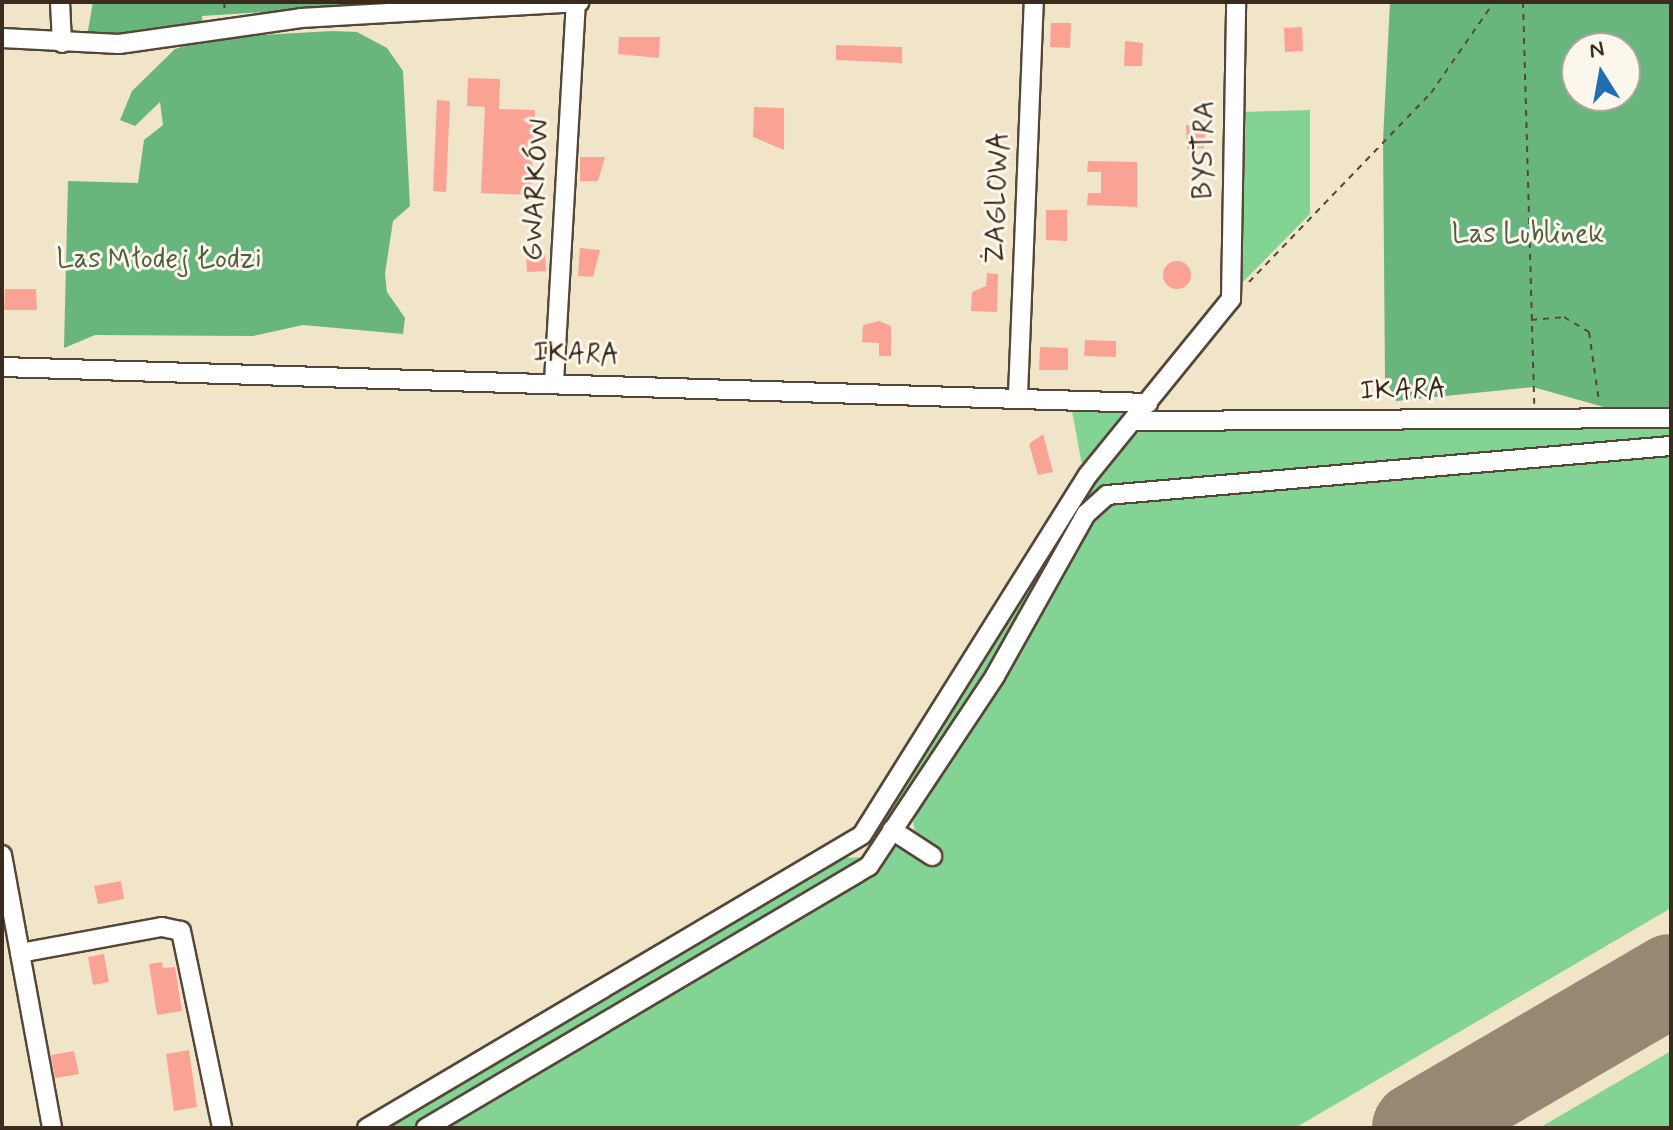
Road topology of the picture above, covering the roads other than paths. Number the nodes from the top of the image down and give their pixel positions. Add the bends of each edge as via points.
1 (60, 2) edge
2 (574, 2) edge
3 (1034, 2) edge
4 (1236, 2) edge
5 (2, 38) edge
6 (62, 43) junction
7 (2, 367) edge
8 (554, 382) junction
9 (1018, 395) junction
10 (1148, 403) junction
11 (1671, 418) edge
12 (1135, 421) junction
13 (1671, 446) edge
14 (862, 835) junction
15 (888, 838) junction
16 (2, 855) edge
17 (932, 856) dead end
18 (20, 953) junction
19 (52, 1128) edge
20 (222, 1128) edge
21 (367, 1128) edge
22 (426, 1128) edge

1 - 6 street
2 - 6 street via 301,18 119,44
2 - 8 street, GWARKÓW
3 - 9 street, ŻAGLOWA
4 - 10 street, BYSTRA via 1231,299
5 - 6 street
7 - 8 street, IKARA
8 - 9 street, IKARA
9 - 10 street, IKARA
10 - 12 street
11 - 12 street, IKARA
12 - 14 street via 1088,475 996,612
13 - 15 street via 1107,495 1079,525 995,676
14 - 15 street
14 - 21 street
15 - 17 street
15 - 22 street via 861,872
16 - 18 street
18 - 19 street
18 - 20 street via 162,927 181,931

